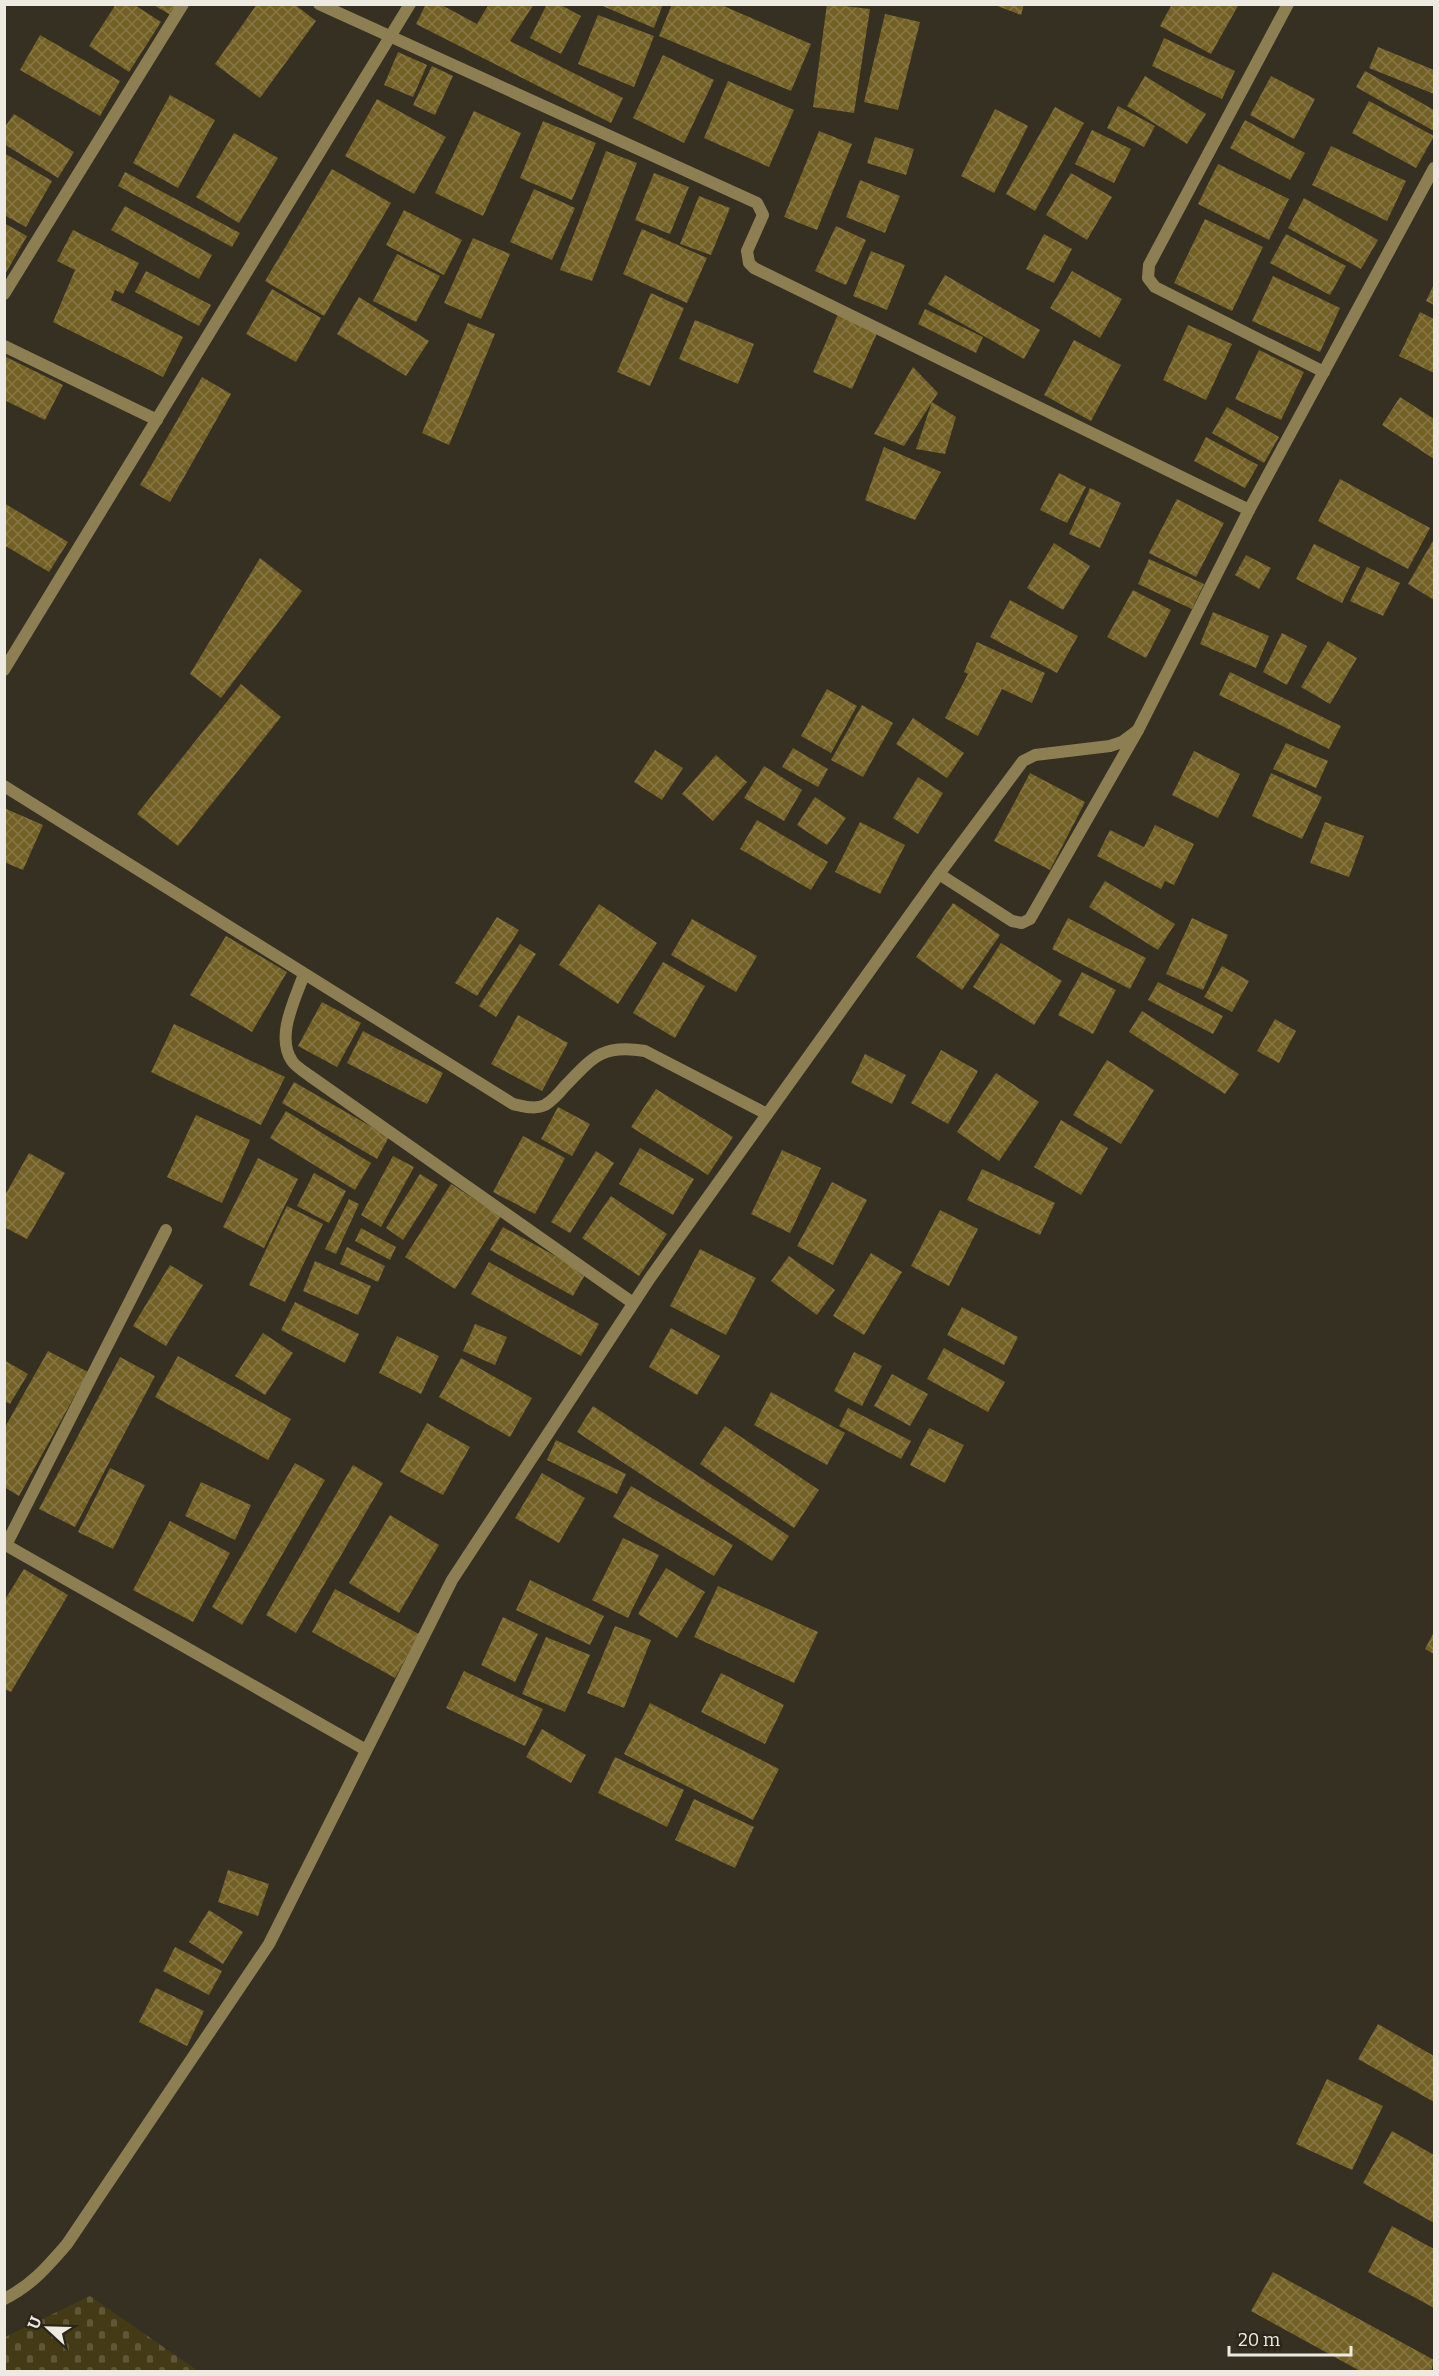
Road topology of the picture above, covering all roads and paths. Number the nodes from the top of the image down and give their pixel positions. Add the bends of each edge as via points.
1 (183, 4) edge
2 (319, 4) edge
3 (410, 4) edge
4 (1288, 4) edge
5 (391, 37) junction
6 (1434, 168) edge
7 (4, 294) edge
8 (4, 346) edge
9 (1324, 372) junction
10 (157, 420) junction
11 (1249, 510) junction
12 (4, 670) edge
13 (1137, 730) junction
14 (4, 786) edge
15 (939, 874) junction
16 (304, 974) junction
17 (767, 1114) junction
18 (166, 1230) dead end
19 (633, 1303) junction
20 (5, 1545) edge
21 (366, 1750) junction
22 (4, 2299) edge

1 - 7 street
2 - 5 street
3 - 5 street
4 - 9 street via 1149,265 1148,278 1155,287
5 - 10 street
5 - 11 street via 757,203 763,215 747,251 754,267
6 - 9 street
8 - 10 street
9 - 11 street
10 - 12 street
11 - 13 street
13 - 15 street via 1110,746 1035,754 1023,761
13 - 15 street via 1030,919 1022,923 1011,921
14 - 16 street
15 - 17 street
16 - 17 street via 513,1104 545,1106 588,1062 607,1050 627,1048 645,1051
16 - 19 street via 288,1023 286,1043 292,1061
17 - 19 street
18 - 20 street
19 - 21 street via 452,1580
20 - 21 street
21 - 22 street via 269,1944 67,2244 22,2290

